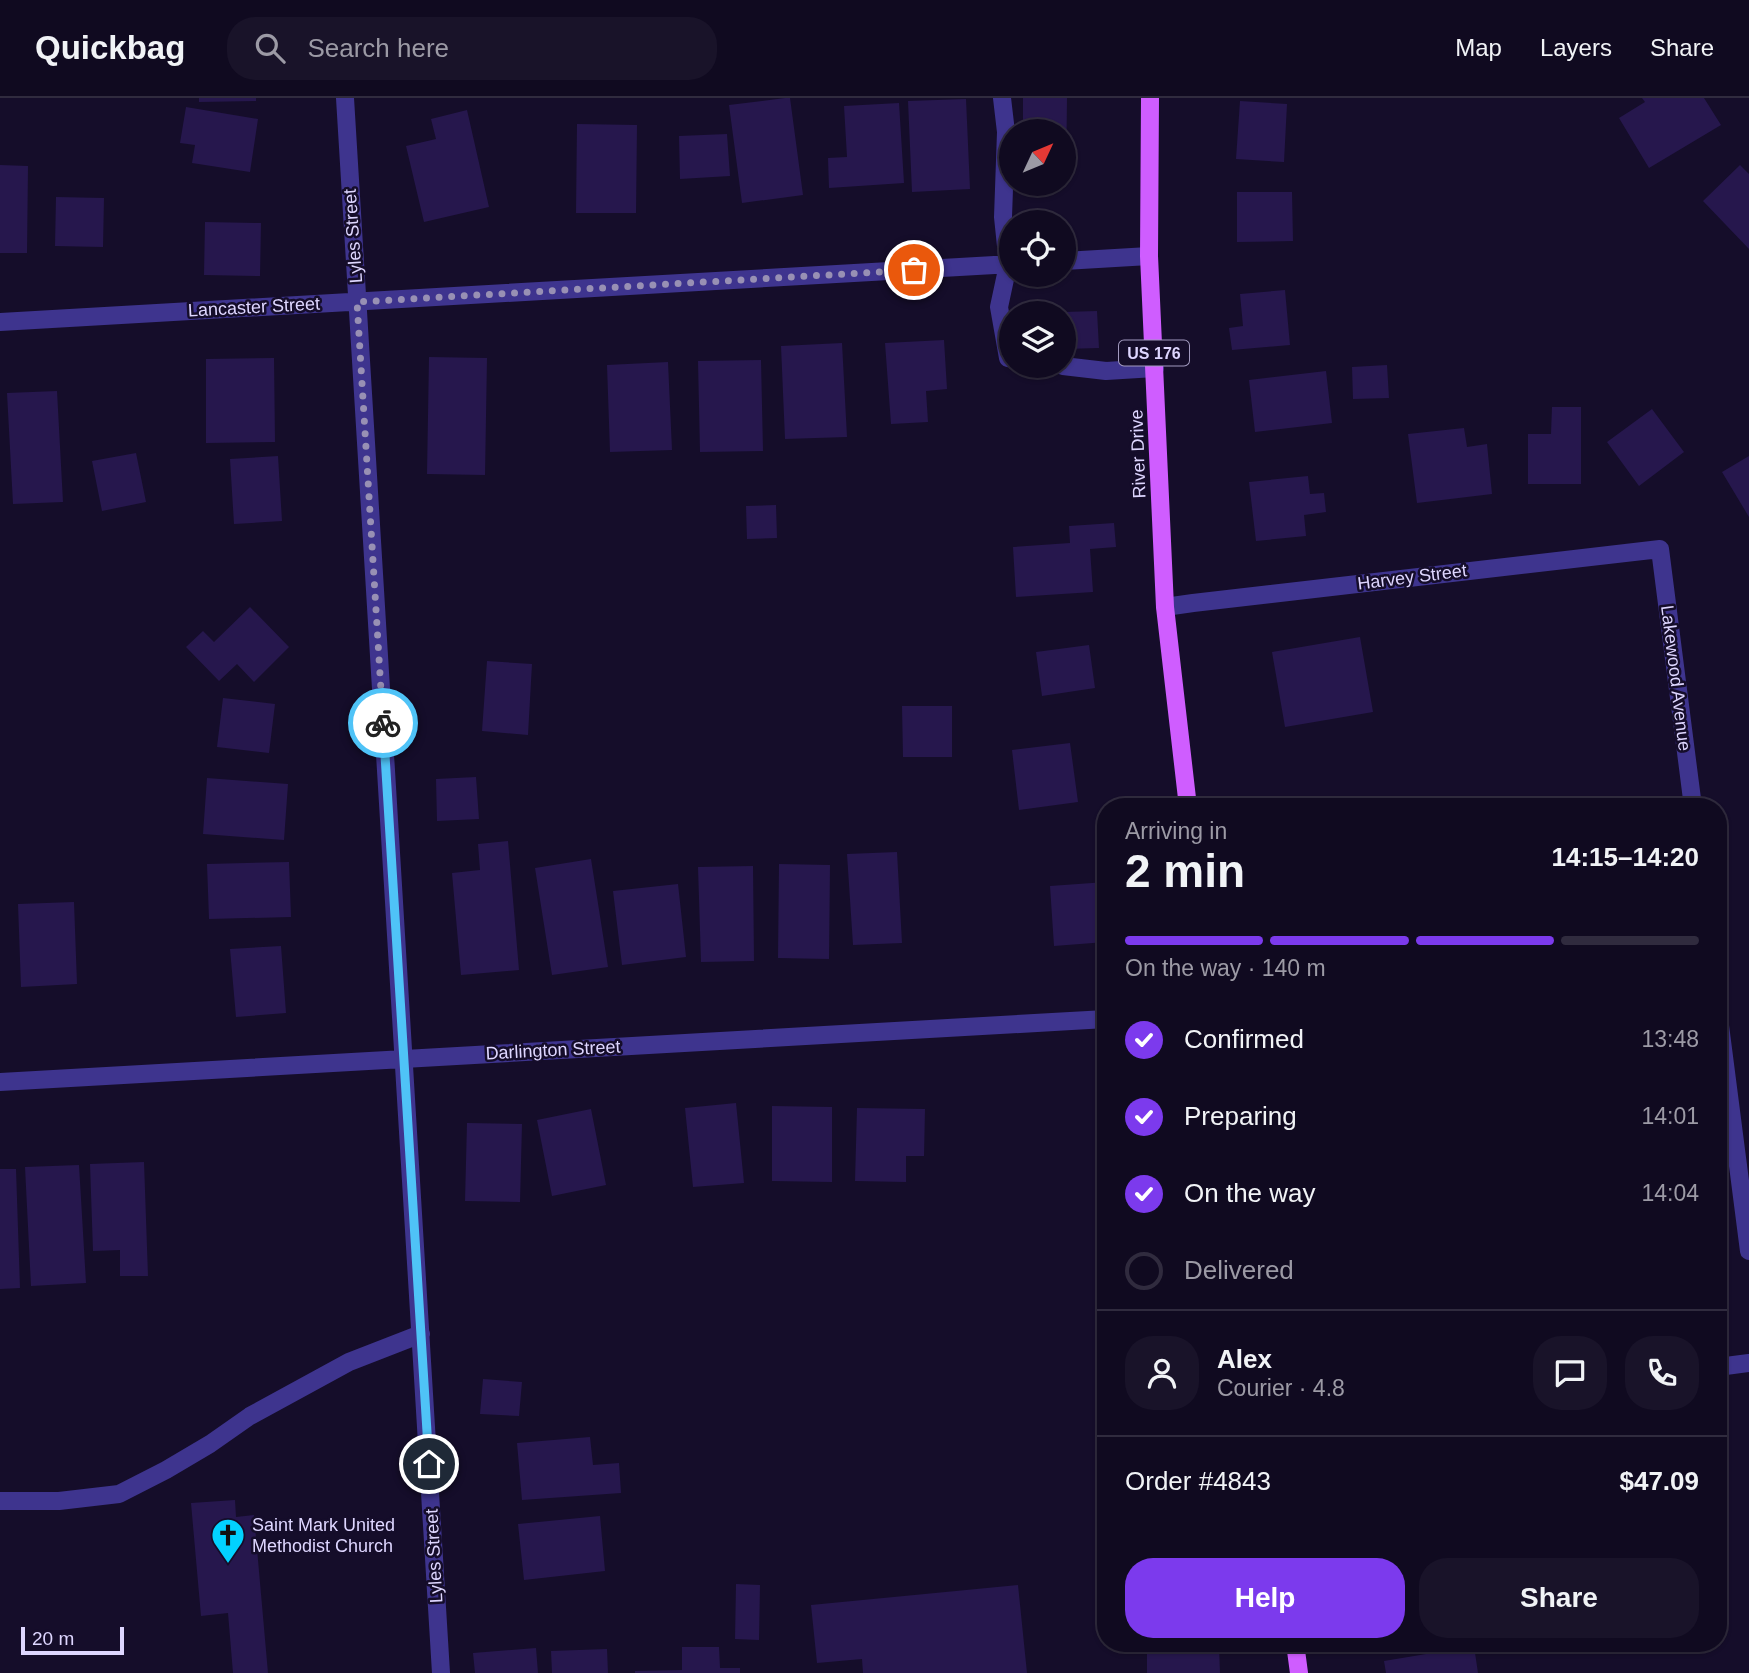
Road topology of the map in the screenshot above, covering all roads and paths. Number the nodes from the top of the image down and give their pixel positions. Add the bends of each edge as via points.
1 (345, 98) edge
2 (1002, 98) edge
3 (1150, 98) edge
4 (1003, 210) edge
5 (1149, 256) junction
6 (1076, 260) edge
7 (999, 265) edge
8 (357, 302) junction
9 (0, 321) edge
10 (1076, 368) edge
11 (1155, 368) junction
12 (1660, 549) joint
13 (1165, 607) junction
14 (1187, 798) edge
15 (1692, 798) edge
16 (1097, 1020) edge
17 (404, 1059) junction
18 (1727, 1080) edge
19 (0, 1082) edge
20 (1749, 1251) edge
21 (421, 1334) junction
22 (1749, 1363) edge
23 (1727, 1366) edge
24 (0, 1501) edge
25 (1296, 1652) edge
26 (441, 1673) edge
27 (1299, 1673) edge

1 - 8 street, Lyles Street
2 - 4 street via 1006,132
3 - 5 main road, River Drive / US 176
5 - 6 street
5 - 11 main road, River Drive / US 176
7 - 8 street, Lancaster Street
8 - 9 street, Lancaster Street
8 - 17 street, Lyles Street
10 - 11 street via 1106,372
11 - 13 main road, River Drive / US 176
12 - 13 street, Harvey Street
12 - 15 street, Lakewood Avenue
13 - 14 main road, River Drive / US 176
16 - 17 street, Darlington Street
17 - 19 street, Darlington Street
17 - 21 street, Lyles Street
18 - 20 street
21 - 24 street via 349,1362 120,1494 59,1502
21 - 26 street, Lyles Street
22 - 23 street
25 - 27 main road

